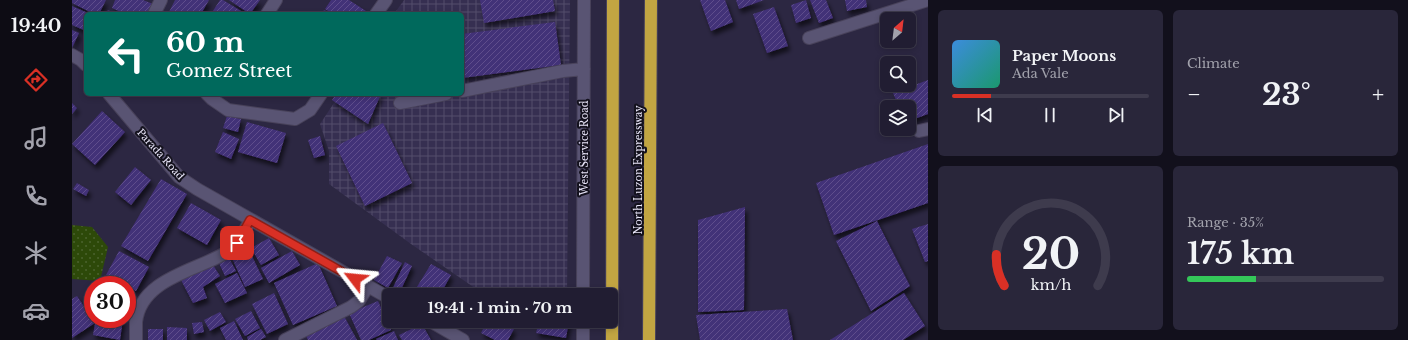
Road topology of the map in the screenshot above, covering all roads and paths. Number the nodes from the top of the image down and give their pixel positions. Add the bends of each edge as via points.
1 (161, 0) edge
2 (276, 0) edge
3 (386, 0) edge
4 (584, 0) edge
5 (613, 0) edge
6 (651, 0) edge
7 (928, 0) edge
8 (155, 12) edge
9 (268, 12) edge
10 (377, 12) edge
11 (809, 38) dead end
12 (72, 55) edge
13 (84, 63) edge
14 (584, 69) junction
15 (464, 91) edge
16 (111, 96) edge
17 (211, 96) edge
18 (320, 96) edge
19 (437, 96) edge
20 (400, 104) dead end
21 (250, 220) junction
22 (368, 286) junction
23 (583, 288) edge
24 (382, 294) edge
25 (441, 328) edge
26 (583, 328) edge
27 (456, 338) edge
28 (136, 340) edge
29 (285, 340) edge
30 (583, 340) edge
31 (612, 340) edge
32 (649, 340) edge

1 - 8 street
2 - 9 street
3 - 10 street
4 - 14 street, West Service Road
5 - 31 highway
6 - 32 highway, North Luzon Expressway
7 - 11 street
12 - 13 street
14 - 15 street
14 - 23 street, West Service Road
16 - 21 street, Parada Road via 180,177 197,190
17 - 18 street via 228,110 295,119 310,110
19 - 20 street
21 - 22 street, Parada Road
21 - 28 street via 237,243 228,252 163,282 146,297 136,321
22 - 24 street, Parada Road
22 - 29 street via 359,301 351,307
25 - 27 street
26 - 30 street

